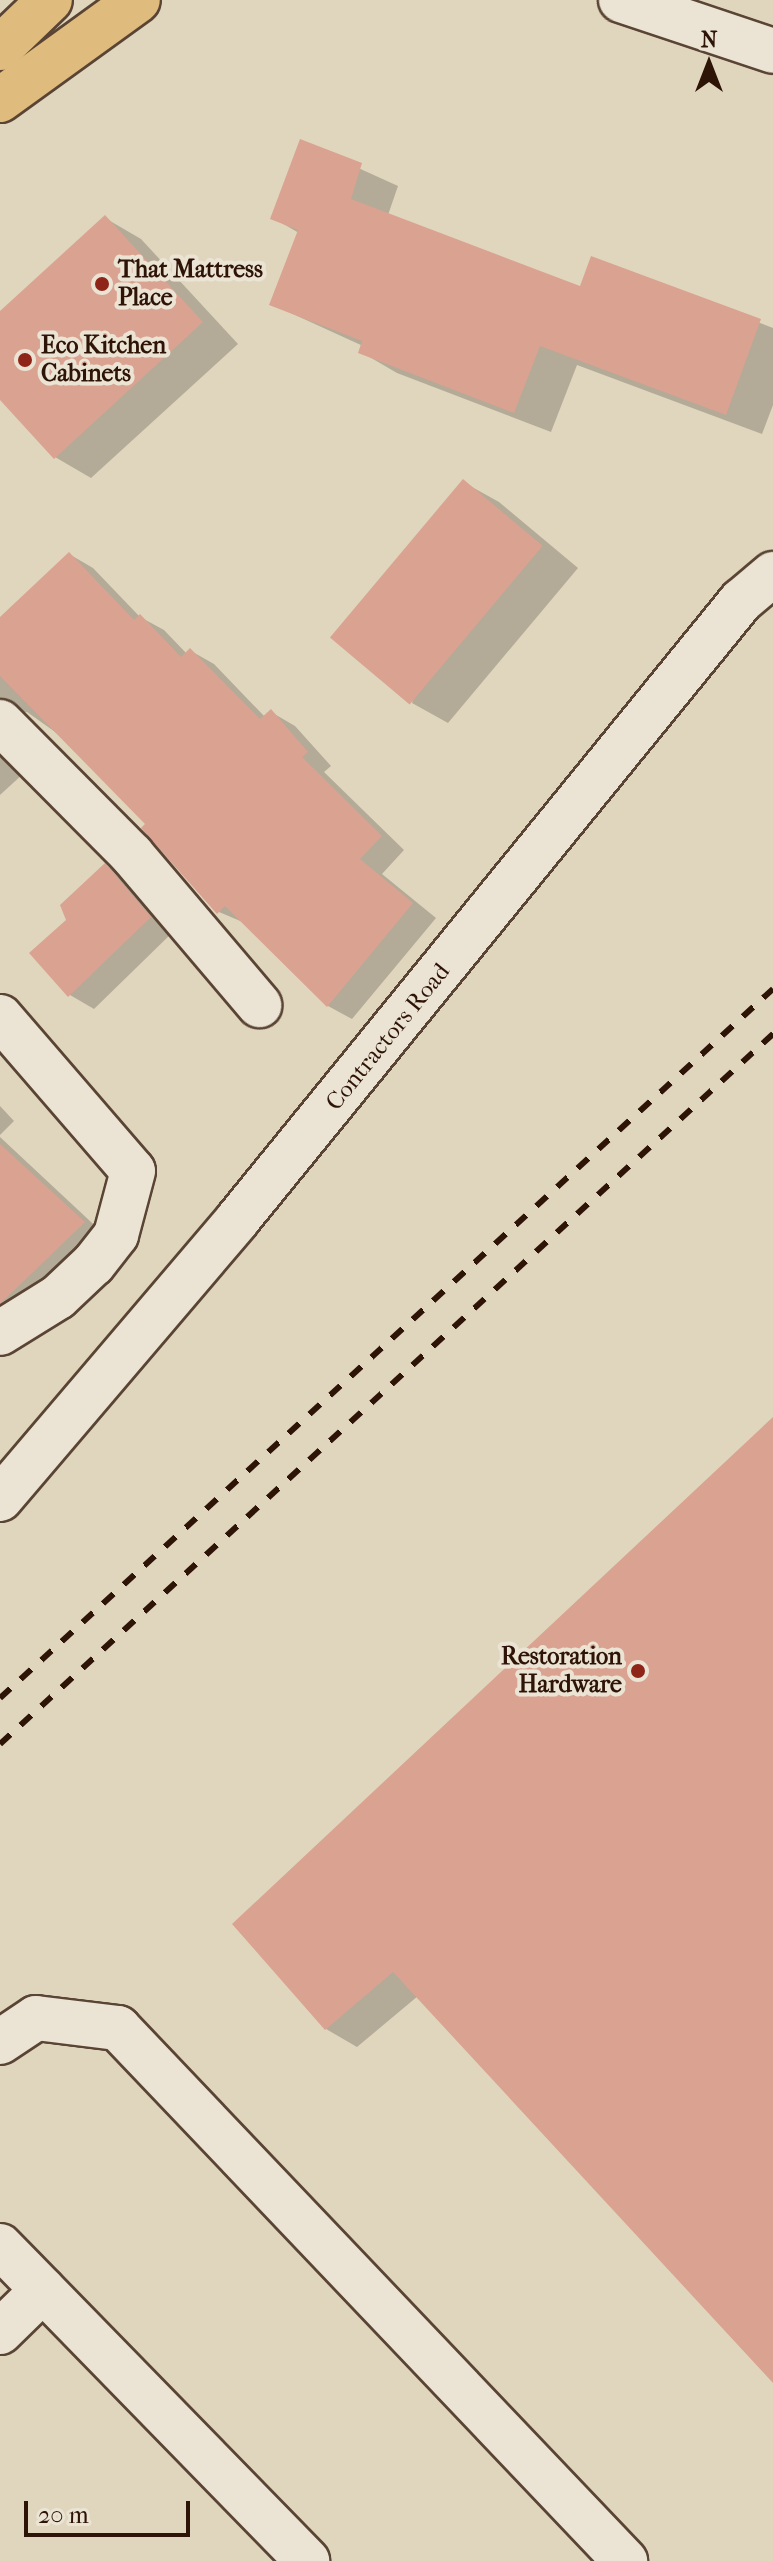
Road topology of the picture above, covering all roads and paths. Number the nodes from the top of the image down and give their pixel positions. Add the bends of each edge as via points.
1 (50, 0) edge
2 (138, 0) edge
3 (621, 0) edge
4 (0, 48) edge
5 (773, 51) edge
6 (0, 100) edge
7 (773, 574) edge
8 (0, 722) edge
9 (259, 1005) dead end
10 (0, 1017) edge
11 (0, 1333) edge
12 (0, 1499) edge
13 (0, 2042) edge
14 (0, 2246) edge
15 (43, 2290) junction
16 (0, 2332) edge
17 (307, 2561) edge
18 (625, 2561) edge

1 - 4 highway
2 - 6 highway
3 - 5 street
7 - 12 street, Contractors Road via 741,601 238,1219
8 - 9 street via 132,855
10 - 11 street via 133,1171 116,1235 101,1254 58,1297
13 - 18 street via 36,2018 118,2028
14 - 15 street
15 - 16 street
15 - 17 street

